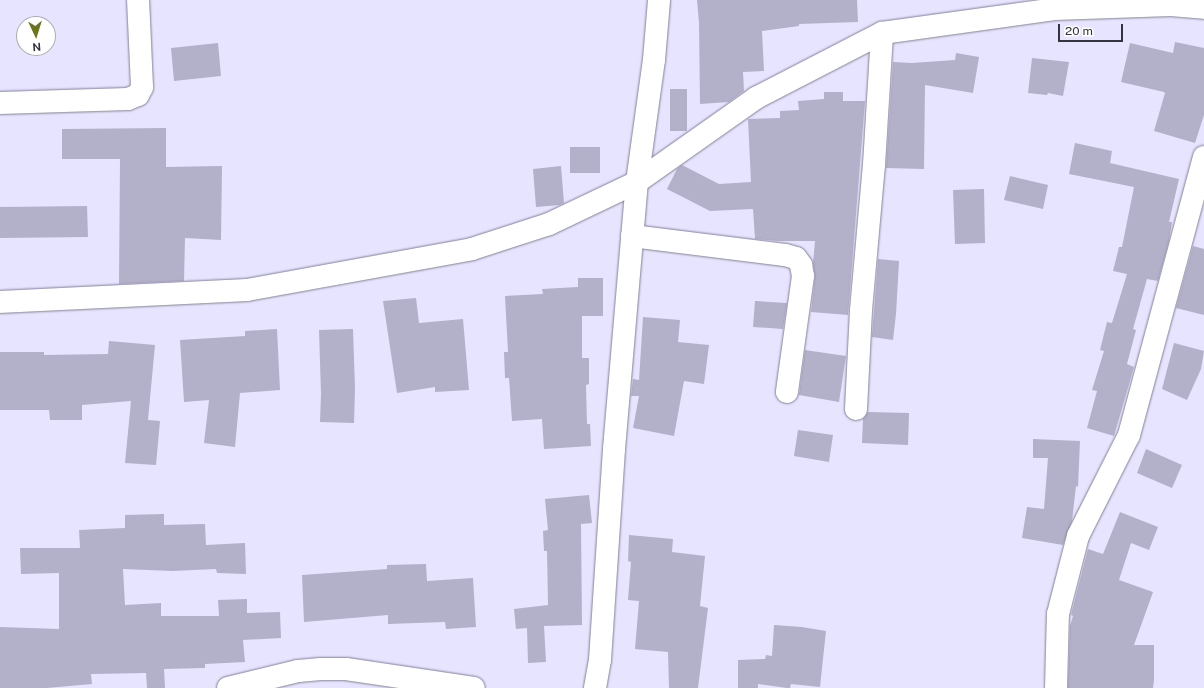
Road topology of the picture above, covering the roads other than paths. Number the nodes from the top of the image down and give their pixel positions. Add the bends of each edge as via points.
1 (138, 0) edge
2 (659, 0) edge
3 (1204, 8) edge
4 (882, 33) junction
5 (0, 103) edge
6 (1204, 158) edge
7 (637, 182) junction
8 (632, 236) junction
9 (0, 302) edge
10 (788, 392) dead end
11 (856, 409) dead end
12 (228, 688) edge
13 (474, 688) edge
14 (595, 688) edge
15 (1056, 688) edge

1 - 5 street via 142,87 138,95 128,100
2 - 7 street via 654,60
3 - 4 street via 1171,5 1054,9
4 - 7 street via 756,98
4 - 11 street
6 - 15 street via 1129,434 1078,536 1058,614
7 - 8 street
7 - 9 street via 549,224 472,250 247,290
8 - 10 street via 796,258 801,264 803,276
8 - 14 street via 600,660
12 - 13 street via 298,671 346,669

